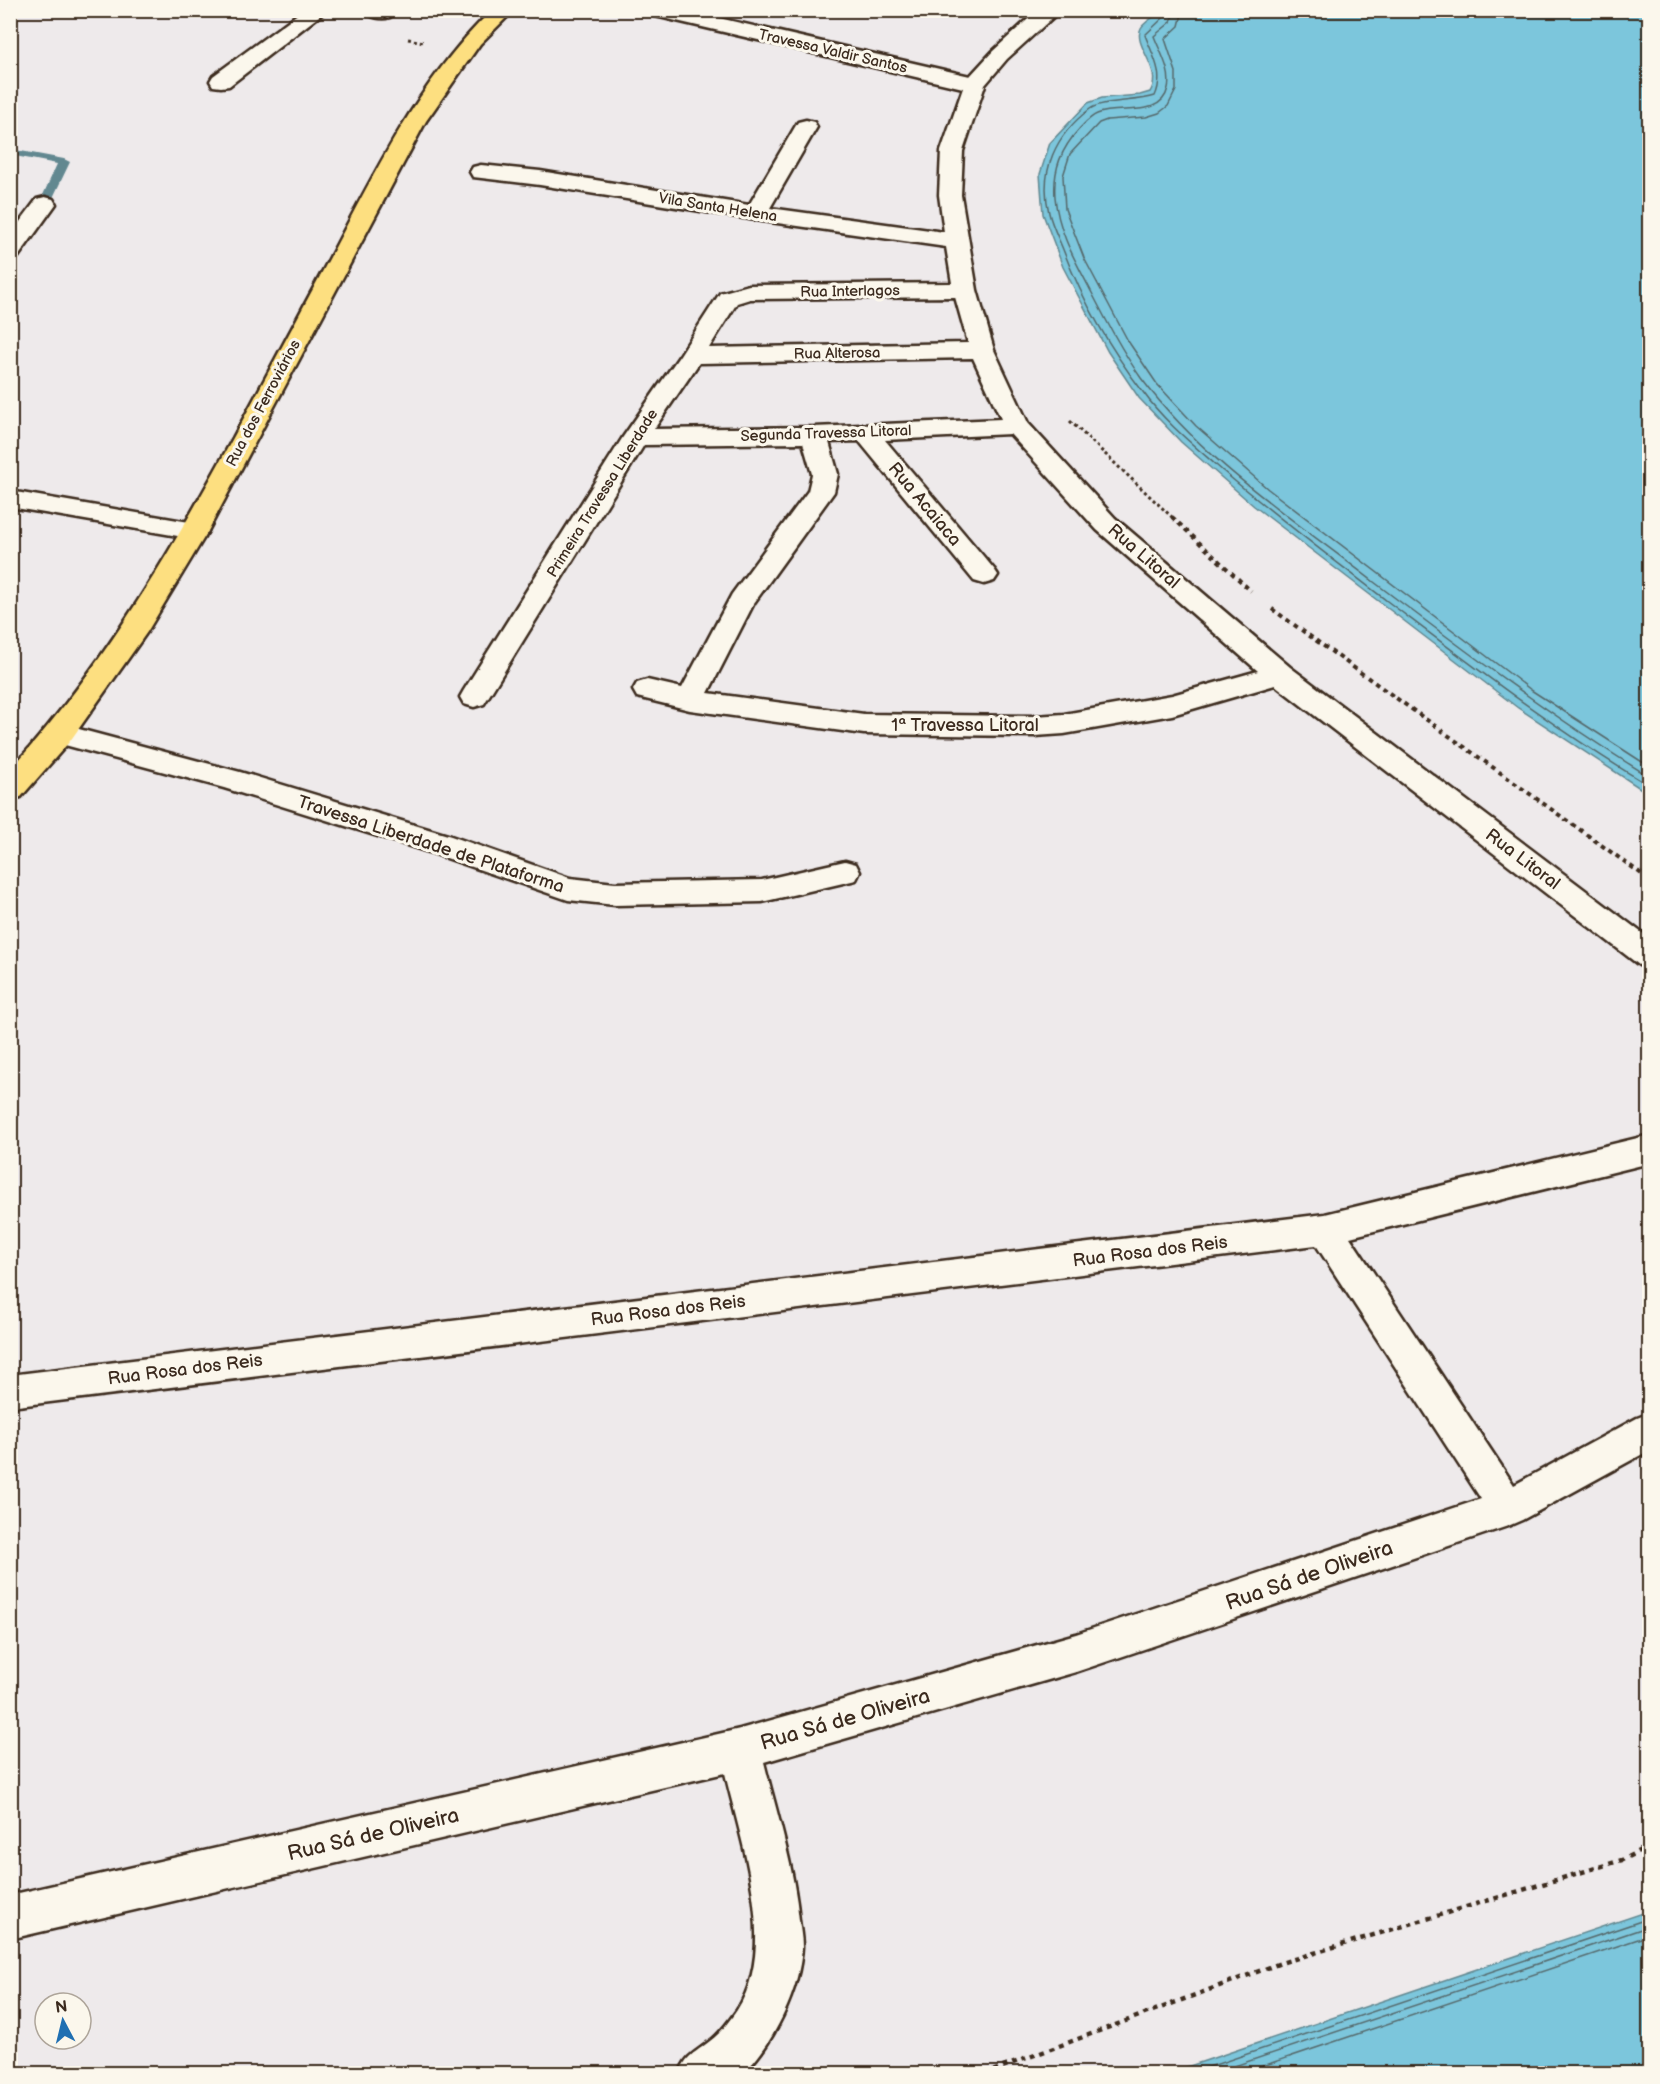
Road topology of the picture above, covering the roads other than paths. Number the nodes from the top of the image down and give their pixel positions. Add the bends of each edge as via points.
1 (317, 10) edge
2 (504, 10) edge
3 (655, 10) edge
4 (1051, 10) edge
5 (221, 81) dead end
6 (975, 84) junction
7 (806, 127) dead end
8 (481, 172) dead end
9 (45, 204) dead end
10 (756, 213) junction
11 (956, 241) junction
12 (10, 252) edge
13 (965, 290) junction
14 (735, 294) joint
15 (982, 350) junction
16 (692, 356) junction
17 (1017, 426) junction
18 (866, 433) junction
19 (814, 435) junction
20 (636, 437) junction
21 (10, 500) edge
22 (195, 531) junction
23 (984, 575) dead end
24 (1280, 674) junction
25 (647, 690) dead end
26 (474, 697) dead end
27 (690, 700) junction
28 (60, 734) junction
29 (10, 790) edge
30 (845, 872) dead end
31 (1650, 956) edge
32 (1650, 1149) edge
33 (1325, 1229) junction
34 (10, 1391) edge
35 (1650, 1430) edge
36 (1508, 1508) junction
37 (740, 1749) junction
38 (10, 1917) edge
39 (702, 2073) edge

1 - 5 street
2 - 22 main road, Rua dos Ferroviários via 466,49 415,120
3 - 6 street, Travessa Valdir Santos
4 - 6 street, Rua Litoral
6 - 11 street, Rua Litoral via 952,151 950,195
7 - 10 street
8 - 10 street, Vila Santa Helena
9 - 12 street
10 - 11 street, Vila Santa Helena
11 - 13 street, Rua Litoral
13 - 14 street, Rua Interlagos
13 - 15 street, Rua Litoral
14 - 16 street, Primeira Travessa Liberdade via 724,302
15 - 16 street, Rua Alterosa
15 - 17 street, Rua Litoral
16 - 20 street, Primeira Travessa Liberdade
17 - 18 street, Segunda Travessa Litoral
17 - 24 street, Rua Litoral via 1106,524
18 - 19 street, Segunda Travessa Litoral
18 - 23 street, Rua Acaiaca
19 - 20 street, Segunda Travessa Litoral
19 - 27 street via 825,474 821,492 742,600
20 - 26 street, Primeira Travessa Liberdade
21 - 22 street
22 - 28 main road, Rua dos Ferroviários via 133,632
24 - 27 street, 1ª Travessa Litoral via 1185,703 1047,725 864,724
24 - 31 street, Rua Litoral
25 - 27 street, 1ª Travessa Litoral
28 - 29 main road, Rua dos Ferroviários
28 - 30 street, Travessa Liberdade de Plataforma via 229,779 440,844 567,889 615,894 762,891
32 - 33 street, Rua Rosa dos Reis
33 - 34 street, Rua Rosa dos Reis
33 - 36 street
35 - 36 street, Rua Sá de Oliveira
36 - 37 street, Rua Sá de Oliveira via 1076,1653
37 - 38 street, Rua Sá de Oliveira
37 - 39 street via 775,1895 780,1947 771,1989 753,2026 728,2056

